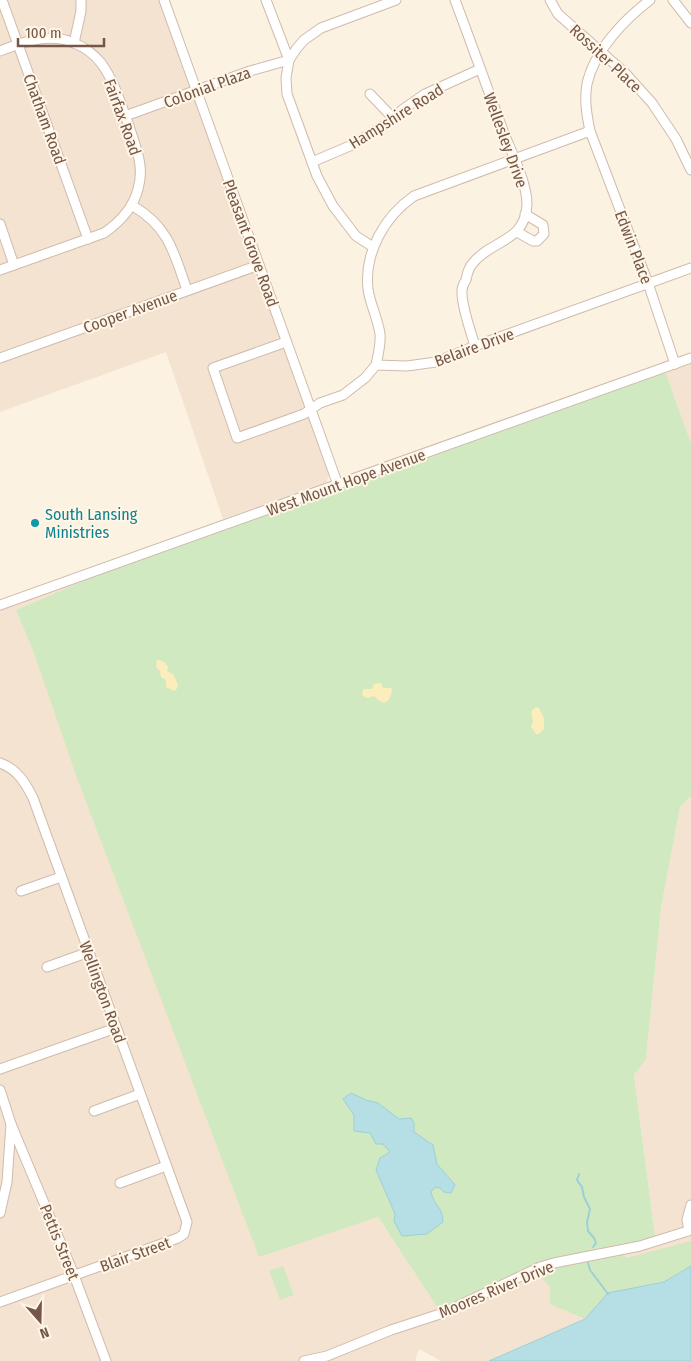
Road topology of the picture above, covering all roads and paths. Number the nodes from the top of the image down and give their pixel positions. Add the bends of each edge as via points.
1 (2, 0) edge
2 (81, 0) edge
3 (164, 0) edge
4 (266, 0) edge
5 (396, 0) edge
6 (455, 0) edge
7 (550, 0) edge
8 (650, 0) edge
9 (673, 0) edge
10 (691, 23) edge
11 (74, 43) junction
12 (18, 44) junction
13 (0, 50) edge
14 (602, 52) junction
15 (289, 60) junction
16 (480, 69) junction
17 (196, 91) junction
18 (370, 94) dead end
19 (125, 116) junction
20 (394, 119) junction
21 (590, 131) junction
22 (514, 159) junction
23 (312, 162) junction
24 (691, 170) edge
25 (132, 206) junction
26 (525, 214) junction
27 (0, 224) edge
28 (517, 232) junction
29 (88, 239) junction
30 (373, 247) junction
31 (14, 265) junction
32 (260, 265) junction
33 (691, 268) edge
34 (0, 270) edge
35 (648, 283) junction
36 (187, 290) junction
37 (286, 342) junction
38 (475, 346) junction
39 (0, 358) edge
40 (691, 358) edge
41 (675, 364) junction
42 (376, 365) junction
43 (312, 409) junction
44 (338, 485) junction
45 (0, 605) edge
46 (0, 763) edge
47 (61, 877) junction
48 (21, 891) dead end
49 (88, 952) junction
50 (47, 967) dead end
51 (116, 1028) junction
52 (0, 1069) edge
53 (0, 1090) edge
54 (140, 1094) junction
55 (94, 1111) dead end
56 (11, 1124) junction
57 (166, 1166) junction
58 (120, 1183) dead end
59 (691, 1205) edge
60 (0, 1213) edge
61 (690, 1230) edge
62 (184, 1234) joint
63 (74, 1276) junction
64 (0, 1302) edge
65 (106, 1361) edge
66 (304, 1361) edge

1 - 12 street, Chatham Road
2 - 11 street
3 - 17 street, Pleasant Grove Road
4 - 15 street
5 - 15 street via 321,28 304,40
6 - 16 street, Wellesley Drive
7 - 14 street, Rossiter Place via 558,14
8 - 14 street, Edwin Place via 625,22
9 - 10 street
11 - 12 street via 50,38
11 - 19 street, Fairfax Road via 101,62
12 - 13 street
12 - 29 street, Chatham Road
14 - 21 street, Edwin Place via 587,84
14 - 24 street, Rossiter Place via 652,103 676,139
15 - 17 street, Colonial Plaza
15 - 23 street via 287,94
16 - 20 street, Hampshire Road via 425,94
16 - 22 street, Wellesley Drive
17 - 19 street, Colonial Plaza
17 - 32 street, Pleasant Grove Road
18 - 20 street
19 - 25 street, Fairfax Road via 140,165 139,189
20 - 23 street, Hampshire Road via 352,145
21 - 22 street
21 - 35 street, Edwin Place
22 - 26 street, Wellesley Drive via 525,189
22 - 30 street via 414,196 389,220
23 - 30 street via 333,206 356,236
25 - 29 street via 115,225
25 - 36 street via 161,229 173,250
26 - 28 street, Wellesley Drive
26 - 28 street via 543,225 544,234 533,241
27 - 31 street
28 - 38 street via 478,257 468,273 462,291
29 - 31 street
30 - 42 street via 367,270 368,290 380,333
31 - 34 street
32 - 36 street, Cooper Avenue
32 - 37 street, Pleasant Grove Road
33 - 35 street, Belaire Drive
35 - 38 street, Belaire Drive
35 - 41 street, Edwin Place
36 - 39 street, Cooper Avenue
37 - 43 street, Pleasant Grove Road
37 - 43 street via 213,368 237,438
38 - 42 street, Belaire Drive via 436,362 407,366
40 - 41 street, West Mount Hope Avenue
41 - 44 street, West Mount Hope Avenue
42 - 43 street via 365,378 342,394
43 - 44 street, Pleasant Grove Road
44 - 45 street, West Mount Hope Avenue
46 - 47 street, Wellington Road via 16,772 27,787
47 - 48 street
47 - 49 street, Wellington Road
49 - 50 street
49 - 51 street, Wellington Road
51 - 52 street
51 - 54 street, Wellington Road
53 - 56 street, Pettis Street
54 - 55 street
54 - 57 street, Wellington Road
56 - 60 street via 7,1182
56 - 63 street, Pettis Street
57 - 58 street
57 - 62 street, Wellington Road via 187,1222
59 - 61 street via 687,1220
61 - 66 street, Moores River Drive via 640,1246 540,1267 442,1313 327,1356
62 - 63 street, Blair Street
63 - 64 street, Blair Street
63 - 65 street, Pettis Street

